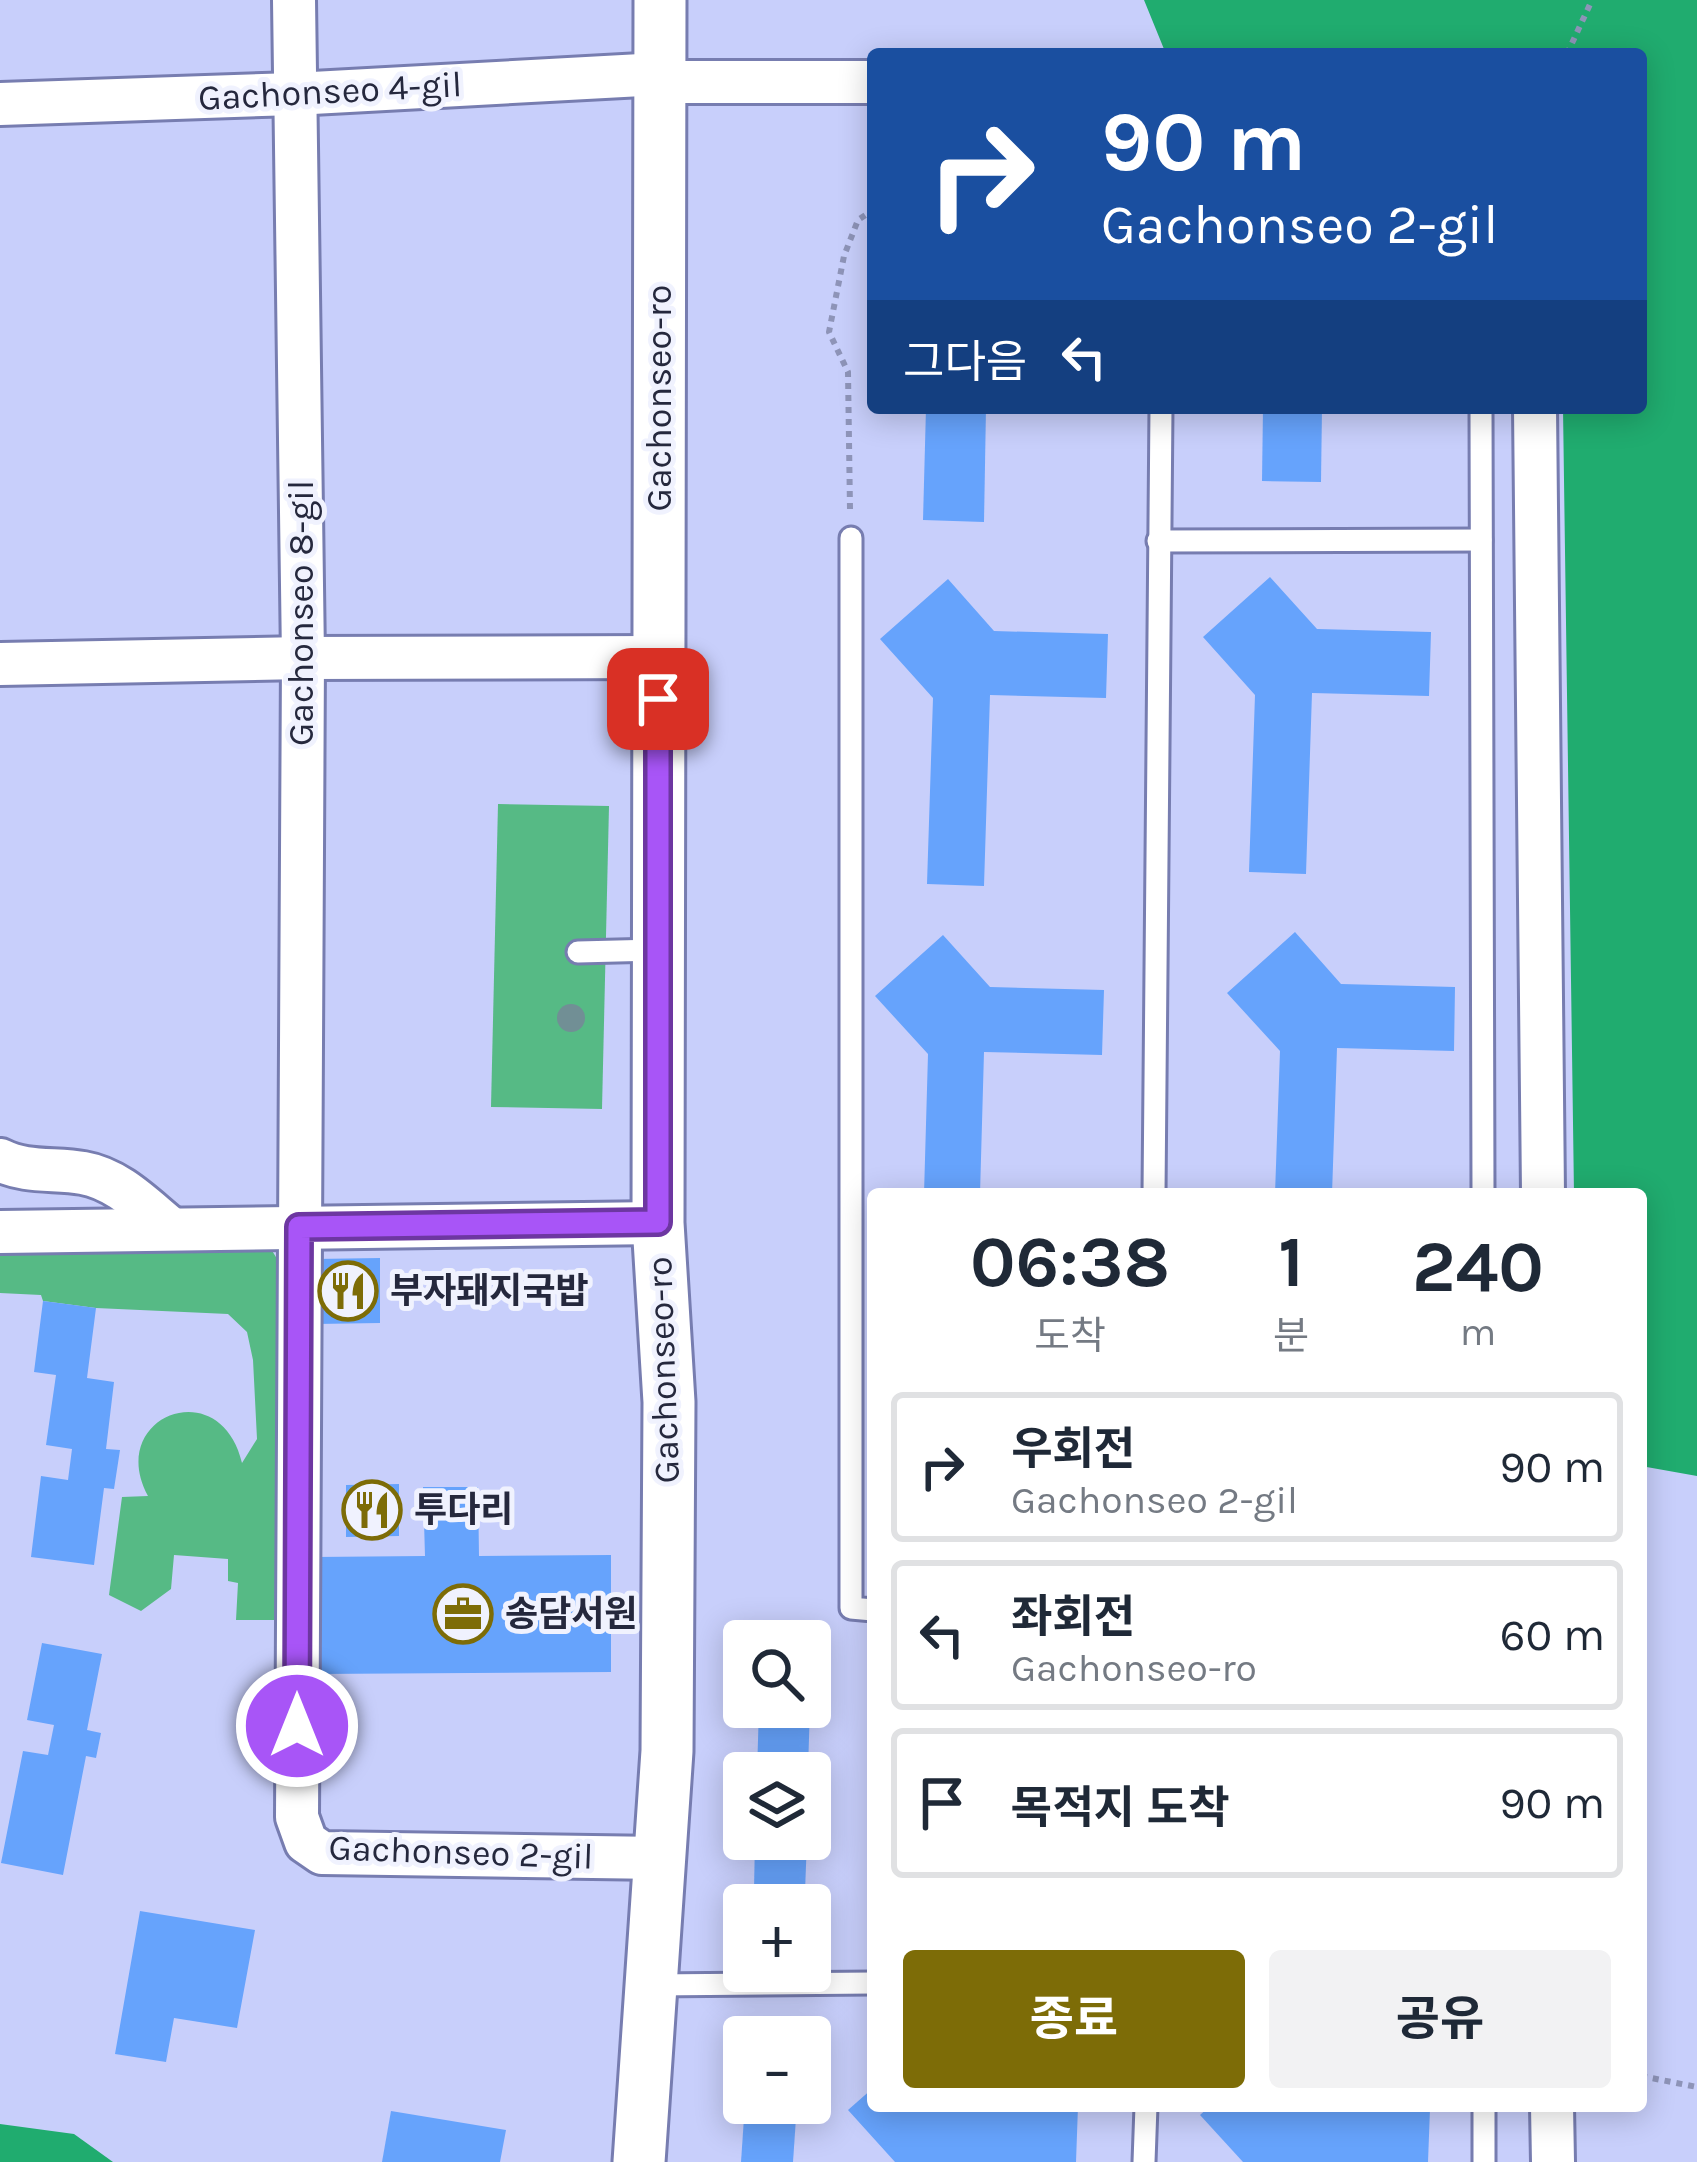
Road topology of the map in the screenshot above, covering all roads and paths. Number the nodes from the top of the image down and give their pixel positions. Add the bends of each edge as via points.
1 (294, 0) edge
2 (660, 0) edge
3 (1592, 0) edge
4 (1570, 48) edge
5 (660, 78) junction
6 (867, 82) edge
7 (294, 94) junction
8 (0, 104) edge
9 (867, 214) edge
10 (1161, 414) edge
11 (1481, 414) edge
12 (1535, 414) edge
13 (851, 538) joint
14 (1481, 539) junction
15 (1158, 541) junction
16 (658, 657) junction
17 (303, 658) junction
18 (0, 664) edge
19 (658, 950) junction
20 (578, 952) dead end
21 (0, 1160) edge
22 (1154, 1188) edge
23 (1483, 1188) edge
24 (1543, 1188) edge
25 (658, 1222) junction
26 (299, 1227) junction
27 (170, 1228) junction
28 (0, 1232) edge
29 (867, 1609) edge
30 (660, 1858) junction
31 (867, 1983) edge
32 (650, 1985) junction
33 (1647, 2077) edge
34 (1697, 2087) edge
35 (1146, 2112) edge
36 (1484, 2112) edge
37 (1552, 2112) edge
38 (638, 2162) edge
39 (1144, 2162) edge
40 (1484, 2162) edge
41 (1552, 2162) edge

1 - 7 street, Gachonseo 8-gil
2 - 5 street, Gachonseo-ro
3 - 4 path
5 - 6 street, Gachonseo 4-gil
5 - 7 street, Gachonseo 4-gil
5 - 16 street, Gachonseo-ro
7 - 8 street, Gachonseo 4-gil
7 - 17 street, Gachonseo 8-gil
9 - 13 path via 844,256 829,332 848,372
10 - 15 lane
11 - 14 lane
12 - 24 street
13 - 29 lane via 850,1608
14 - 15 lane
14 - 23 lane
15 - 22 lane
16 - 17 street
16 - 19 street, Gachonseo-ro
17 - 18 street
17 - 26 street, Gachonseo 8-gil
19 - 20 lane
19 - 25 street, Gachonseo-ro
21 - 27 street via 101,1178
25 - 26 street
25 - 30 street, Gachonseo-ro via 669,1402
26 - 27 street
26 - 30 street, Gachonseo 2-gil via 297,1817 306,1842 322,1852
27 - 28 street
30 - 32 street, Gachonseo-ro
31 - 32 lane
32 - 38 street, Gachonseo-ro
33 - 34 path
35 - 39 lane
36 - 40 lane
37 - 41 street

